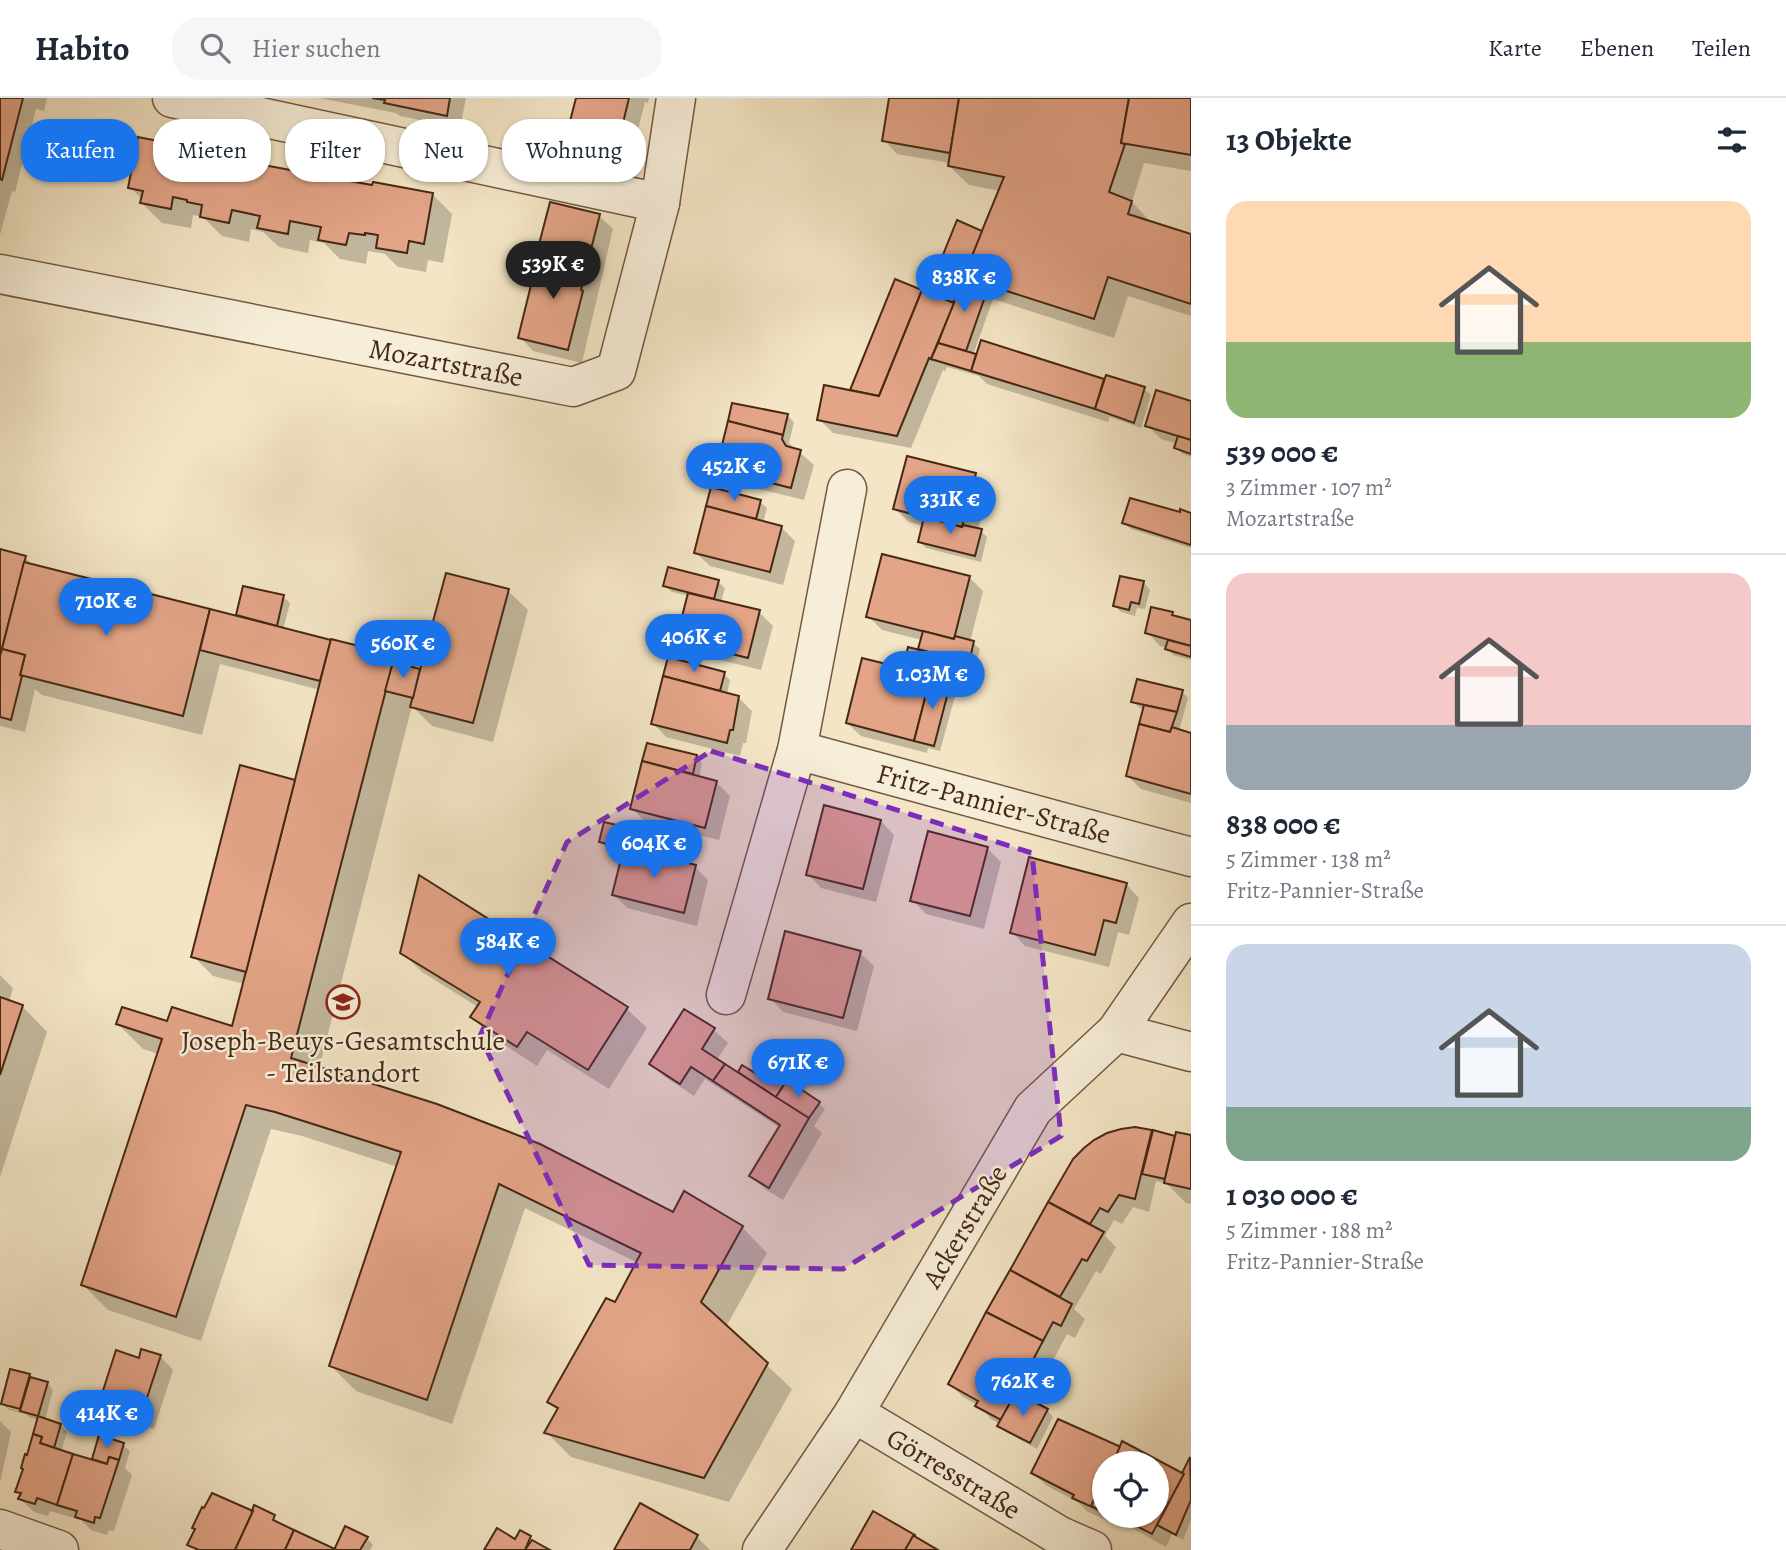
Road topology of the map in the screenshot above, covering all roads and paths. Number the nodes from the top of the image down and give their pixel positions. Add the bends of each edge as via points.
1 (172, 98) edge
2 (676, 98) edge
3 (660, 203) junction
4 (0, 274) edge
5 (847, 489) dead end
6 (797, 750) junction
7 (1191, 857) edge
8 (1191, 923) edge
9 (726, 995) dead end
10 (1116, 1032) junction
11 (1191, 1052) edge
12 (854, 1413) junction
13 (0, 1529) edge
14 (59, 1550) edge
15 (762, 1550) edge
16 (1092, 1550) edge

1 - 3 street
2 - 3 street, Mozartstraße
3 - 4 street, Mozartstraße via 616,371 573,387
5 - 6 street
6 - 7 street, Fritz-Pannier-Straße
6 - 9 street
8 - 10 street, Ackerstraße
10 - 11 street
10 - 12 street, Ackerstraße via 1033,1109
12 - 15 street, Ackerstraße
12 - 16 street, Görresstraße via 1060,1536
13 - 14 street

